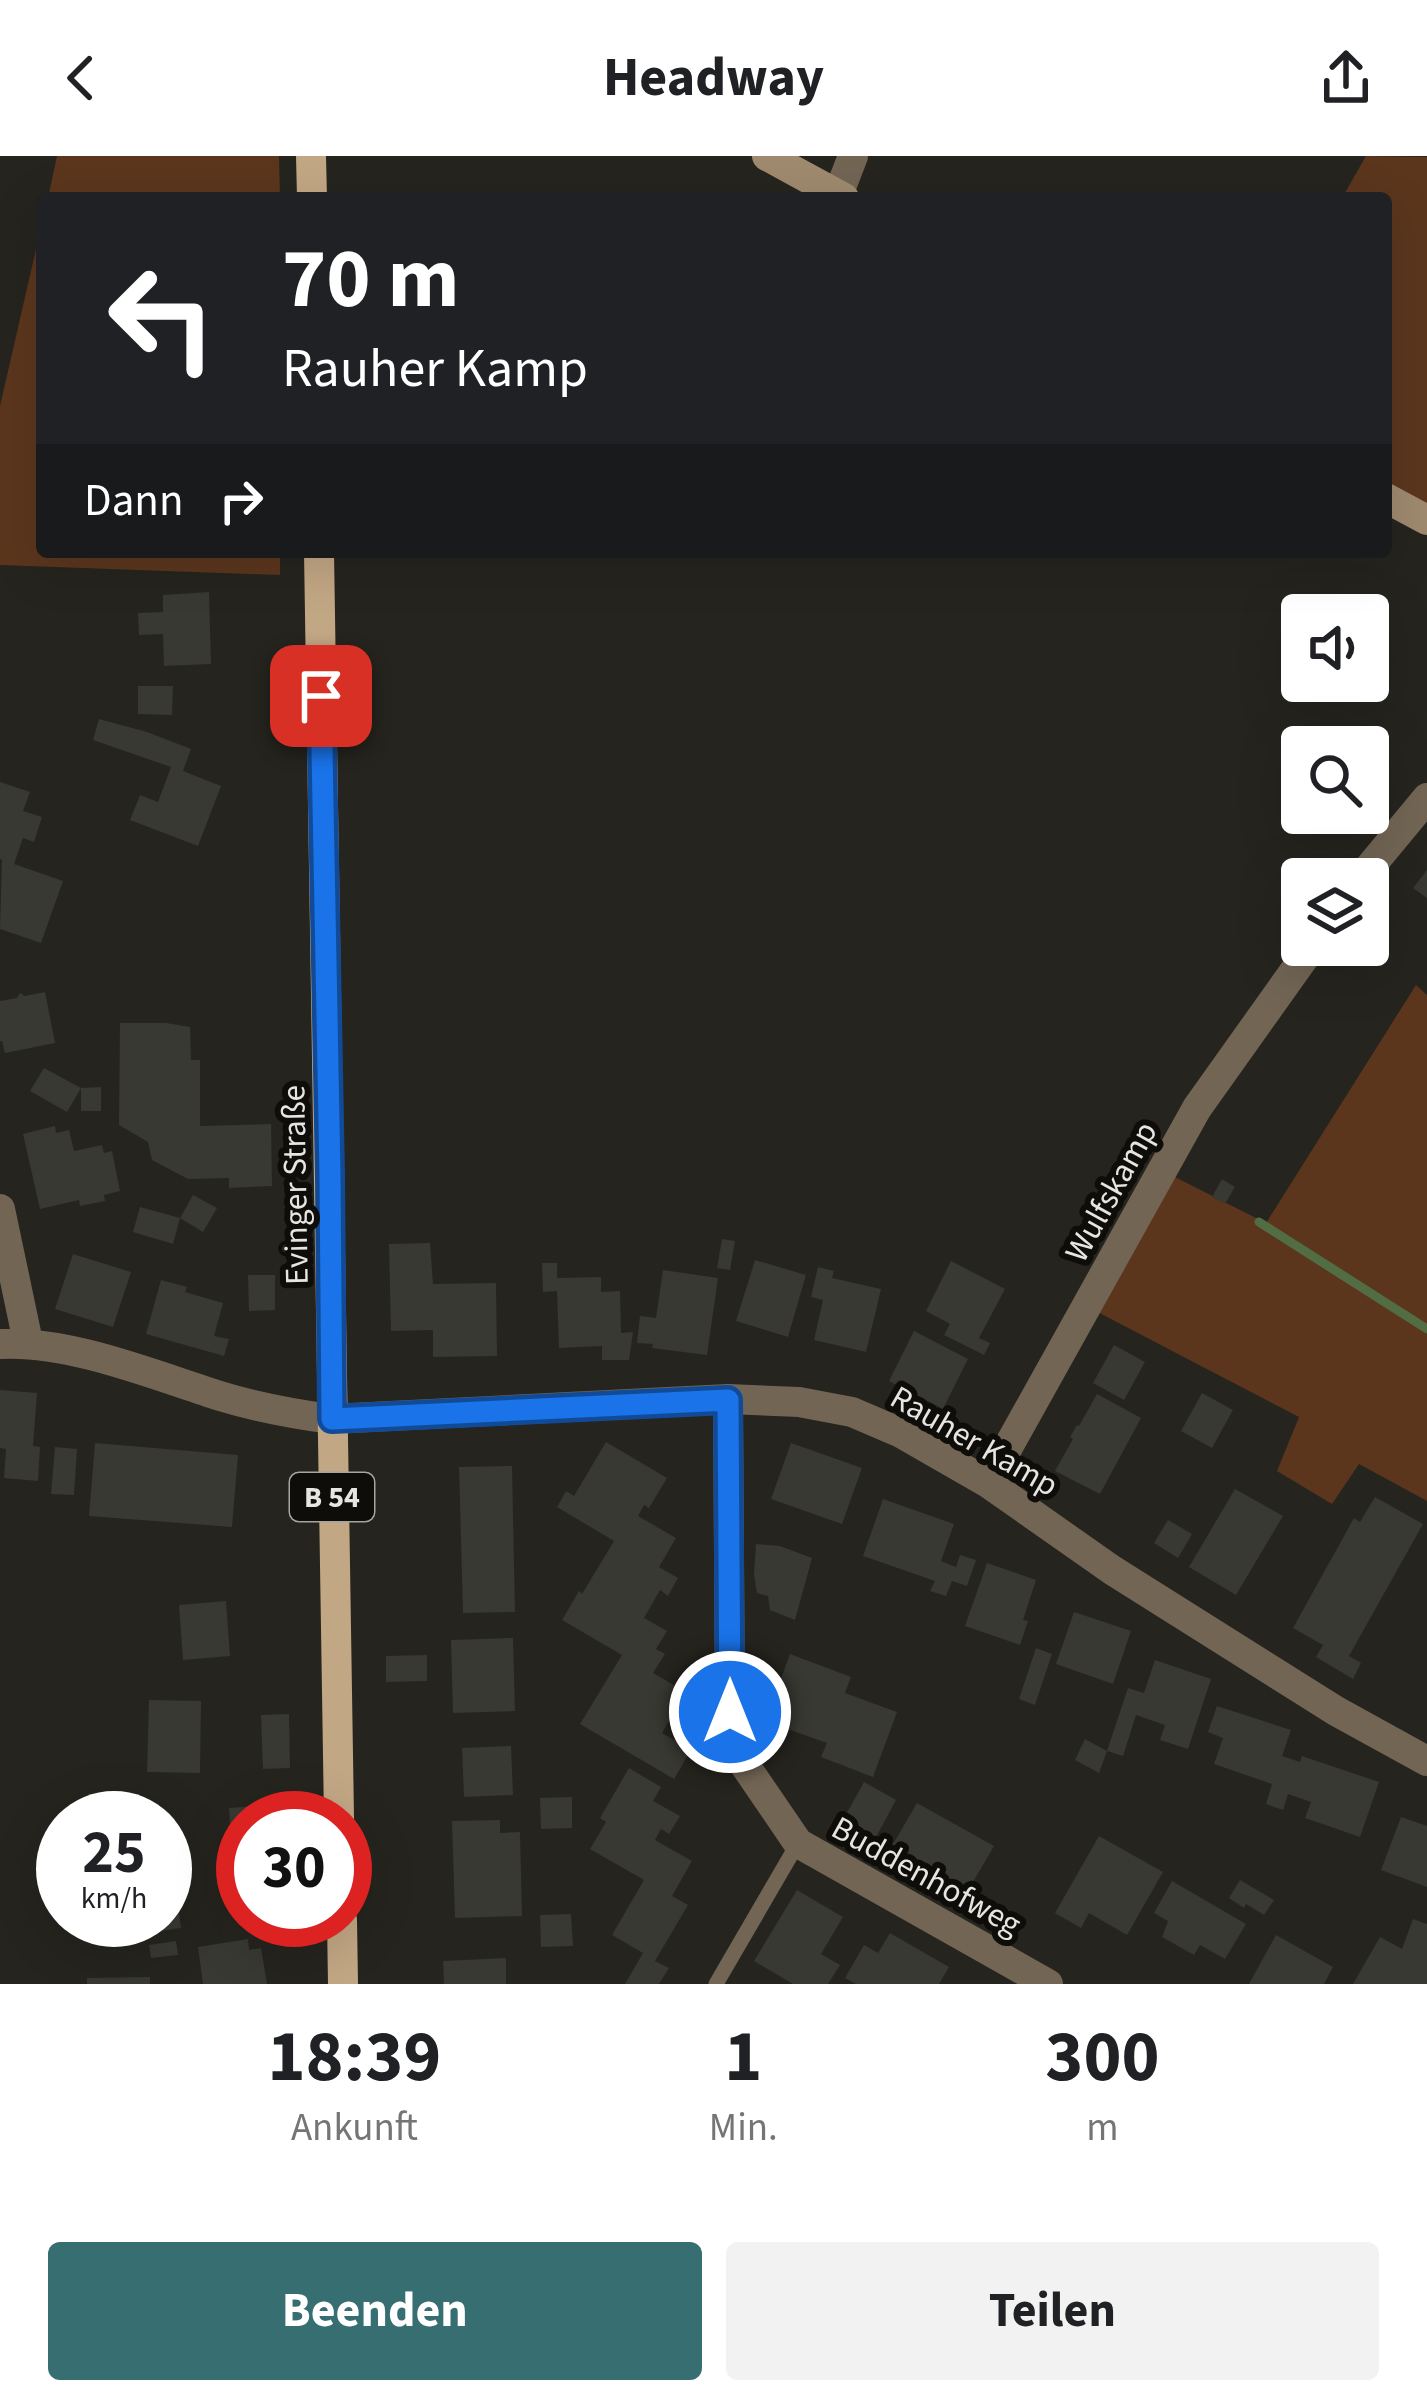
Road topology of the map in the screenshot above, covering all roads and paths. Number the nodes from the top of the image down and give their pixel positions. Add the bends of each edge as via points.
1 (311, 156) edge
2 (767, 156) edge
3 (853, 156) edge
4 (312, 192) edge
5 (834, 192) edge
6 (842, 192) edge
7 (1392, 501) edge
8 (1427, 520) edge
9 (319, 558) edge
10 (1427, 798) edge
11 (1377, 858) edge
12 (1298, 966) edge
13 (0, 1209) edge
14 (14, 1343) edge
15 (728, 1400) junction
16 (332, 1419) junction
17 (988, 1483) junction
18 (1427, 1761) edge
19 (339, 1791) edge
20 (798, 1843) junction
21 (342, 1947) edge
22 (343, 1984) edge
23 (716, 1984) edge
24 (1048, 1984) edge

1 - 4 main road
2 - 5 street
3 - 6 street
7 - 8 street
9 - 16 main road, Evinger Straße / B 54
10 - 11 street
12 - 17 street, Wulfskamp via 1197,1108
13 - 14 street
14 - 16 street, Rauher Kamp
15 - 16 street, Rauher Kamp
15 - 17 street, Rauher Kamp via 852,1412
15 - 20 street, Buddenhofweg via 730,1712 740,1758
16 - 19 main road, Evinger Straße / B 54
17 - 18 street, Rauher Kamp via 1112,1570
20 - 23 lane
20 - 24 street, Buddenhofweg
21 - 22 main road

